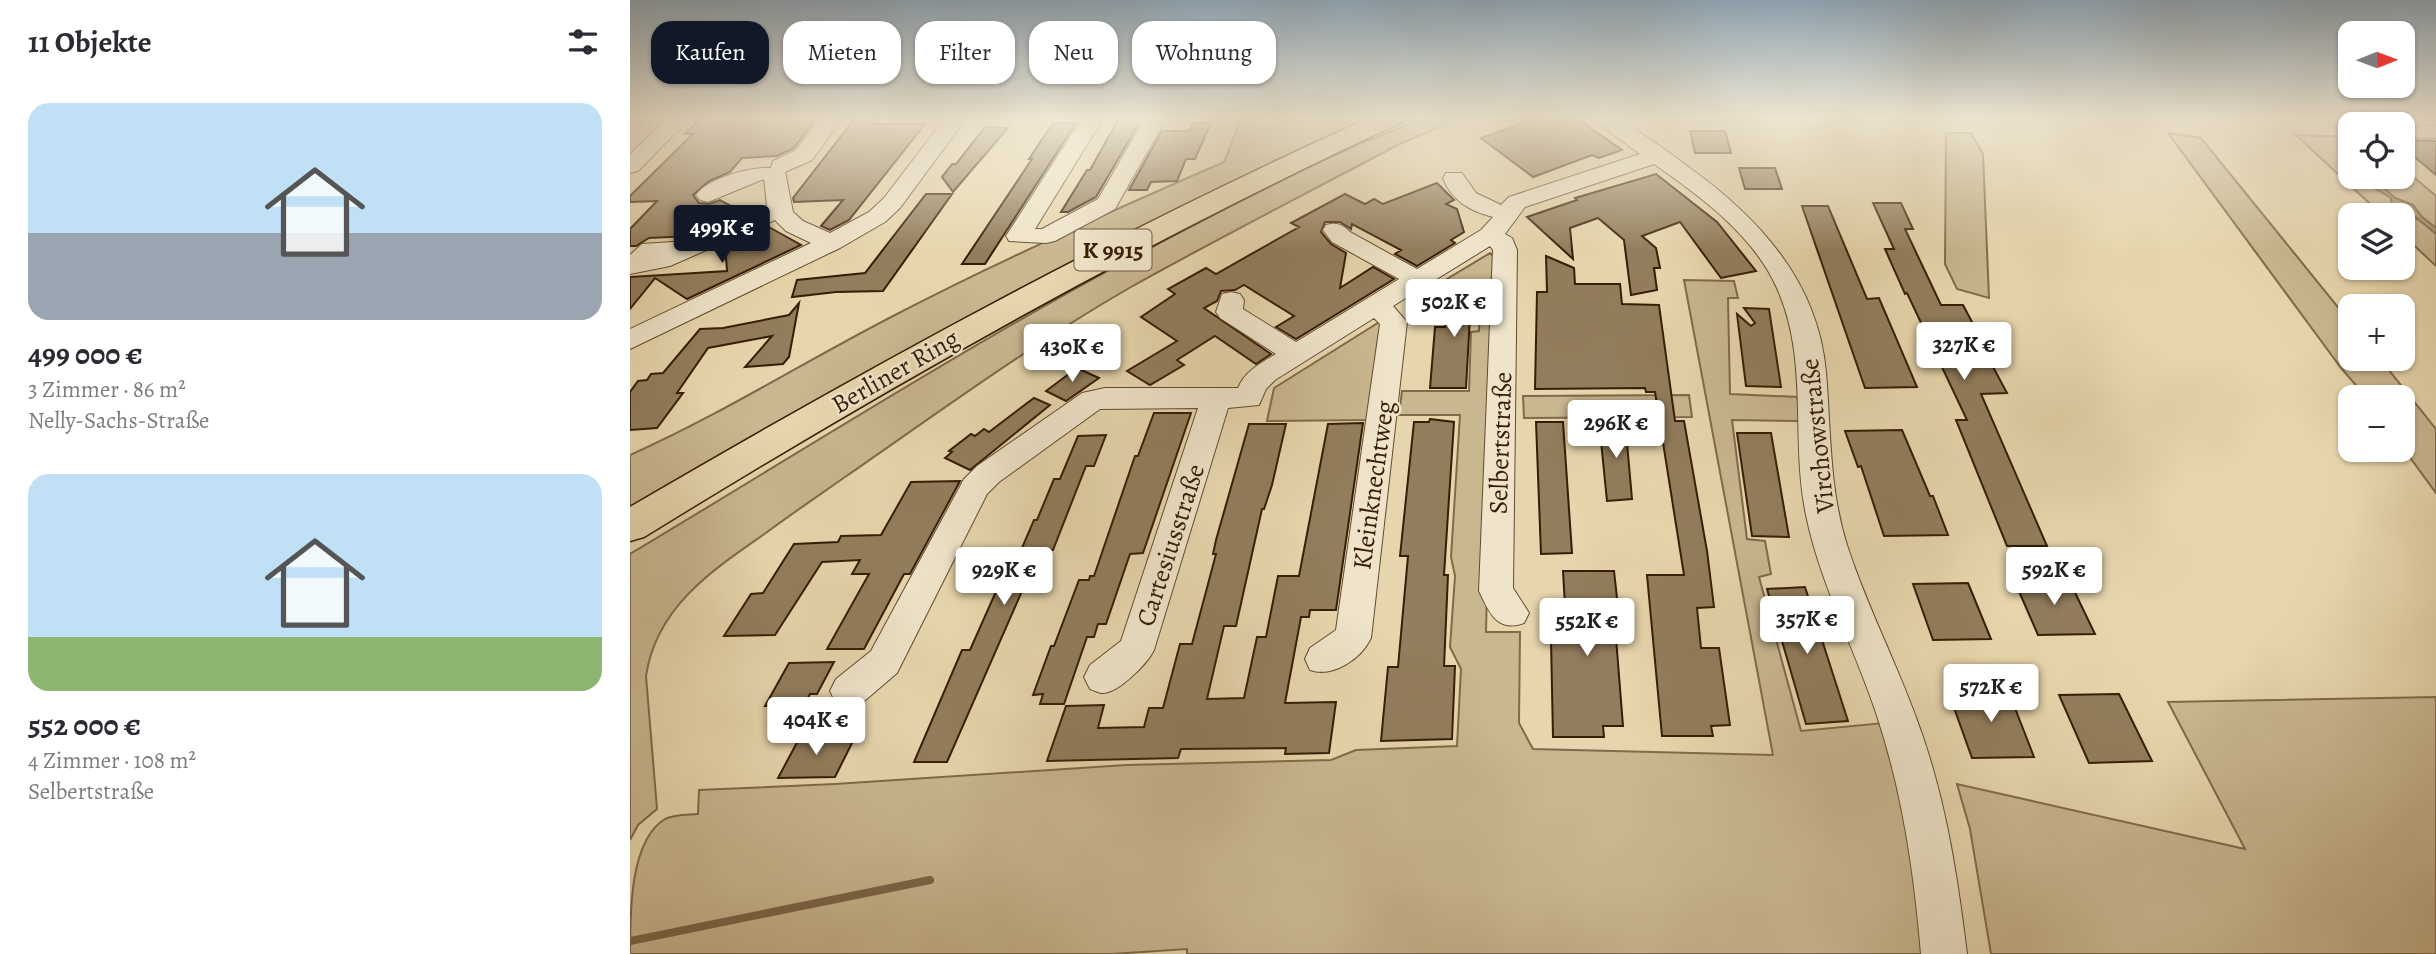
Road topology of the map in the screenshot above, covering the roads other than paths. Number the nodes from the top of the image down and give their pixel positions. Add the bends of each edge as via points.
1 (752, 162) edge
2 (789, 162) edge
3 (923, 162) edge
4 (1066, 162) edge
5 (1131, 162) edge
6 (1300, 162) edge
7 (1638, 162) edge
8 (1663, 162) edge
9 (770, 170) junction
10 (1454, 178) dead end
11 (708, 195) dead end
12 (778, 210) junction
13 (1498, 224) junction
14 (1335, 230) dead end
15 (831, 243) junction
16 (688, 248) dead end
17 (1417, 279) junction
18 (1231, 300) dead end
19 (1376, 305) junction
20 (630, 340) edge
21 (1296, 354) junction
22 (1216, 398) junction
23 (670, 502) junction
24 (630, 517) edge
25 (630, 526) edge
26 (1511, 613) dead end
27 (1323, 659) dead end
28 (1103, 677) dead end
29 (849, 691) dead end
30 (1944, 954) edge

1 - 9 street
2 - 9 street
3 - 15 street via 885,211
4 - 5 street via 1018,236 1046,236 1107,204
6 - 23 main road, Berliner Ring / K 9915 via 1112,251 1001,311
7 - 13 street via 1517,202
8 - 30 street, Virchowstraße via 1750,229 1774,259 1800,310 1811,369 1814,462 1822,515 1923,801
9 - 11 street
9 - 12 street
10 - 13 street via 1457,188
12 - 15 street via 783,218
12 - 16 street
13 - 17 street
13 - 26 street, Selbertstraße via 1505,250 1496,591
14 - 17 street
15 - 20 street
17 - 19 street
18 - 21 street via 1230,312
19 - 21 street
19 - 27 street, Kleinknechtweg via 1394,322 1353,638
21 - 22 street via 1265,373 1253,385 1249,398
22 - 28 street, Cartesiusstraße via 1136,650
22 - 29 street via 1092,400 988,474 975,486 884,663
23 - 24 main road
23 - 25 main road, Berliner Ring / K 9915

